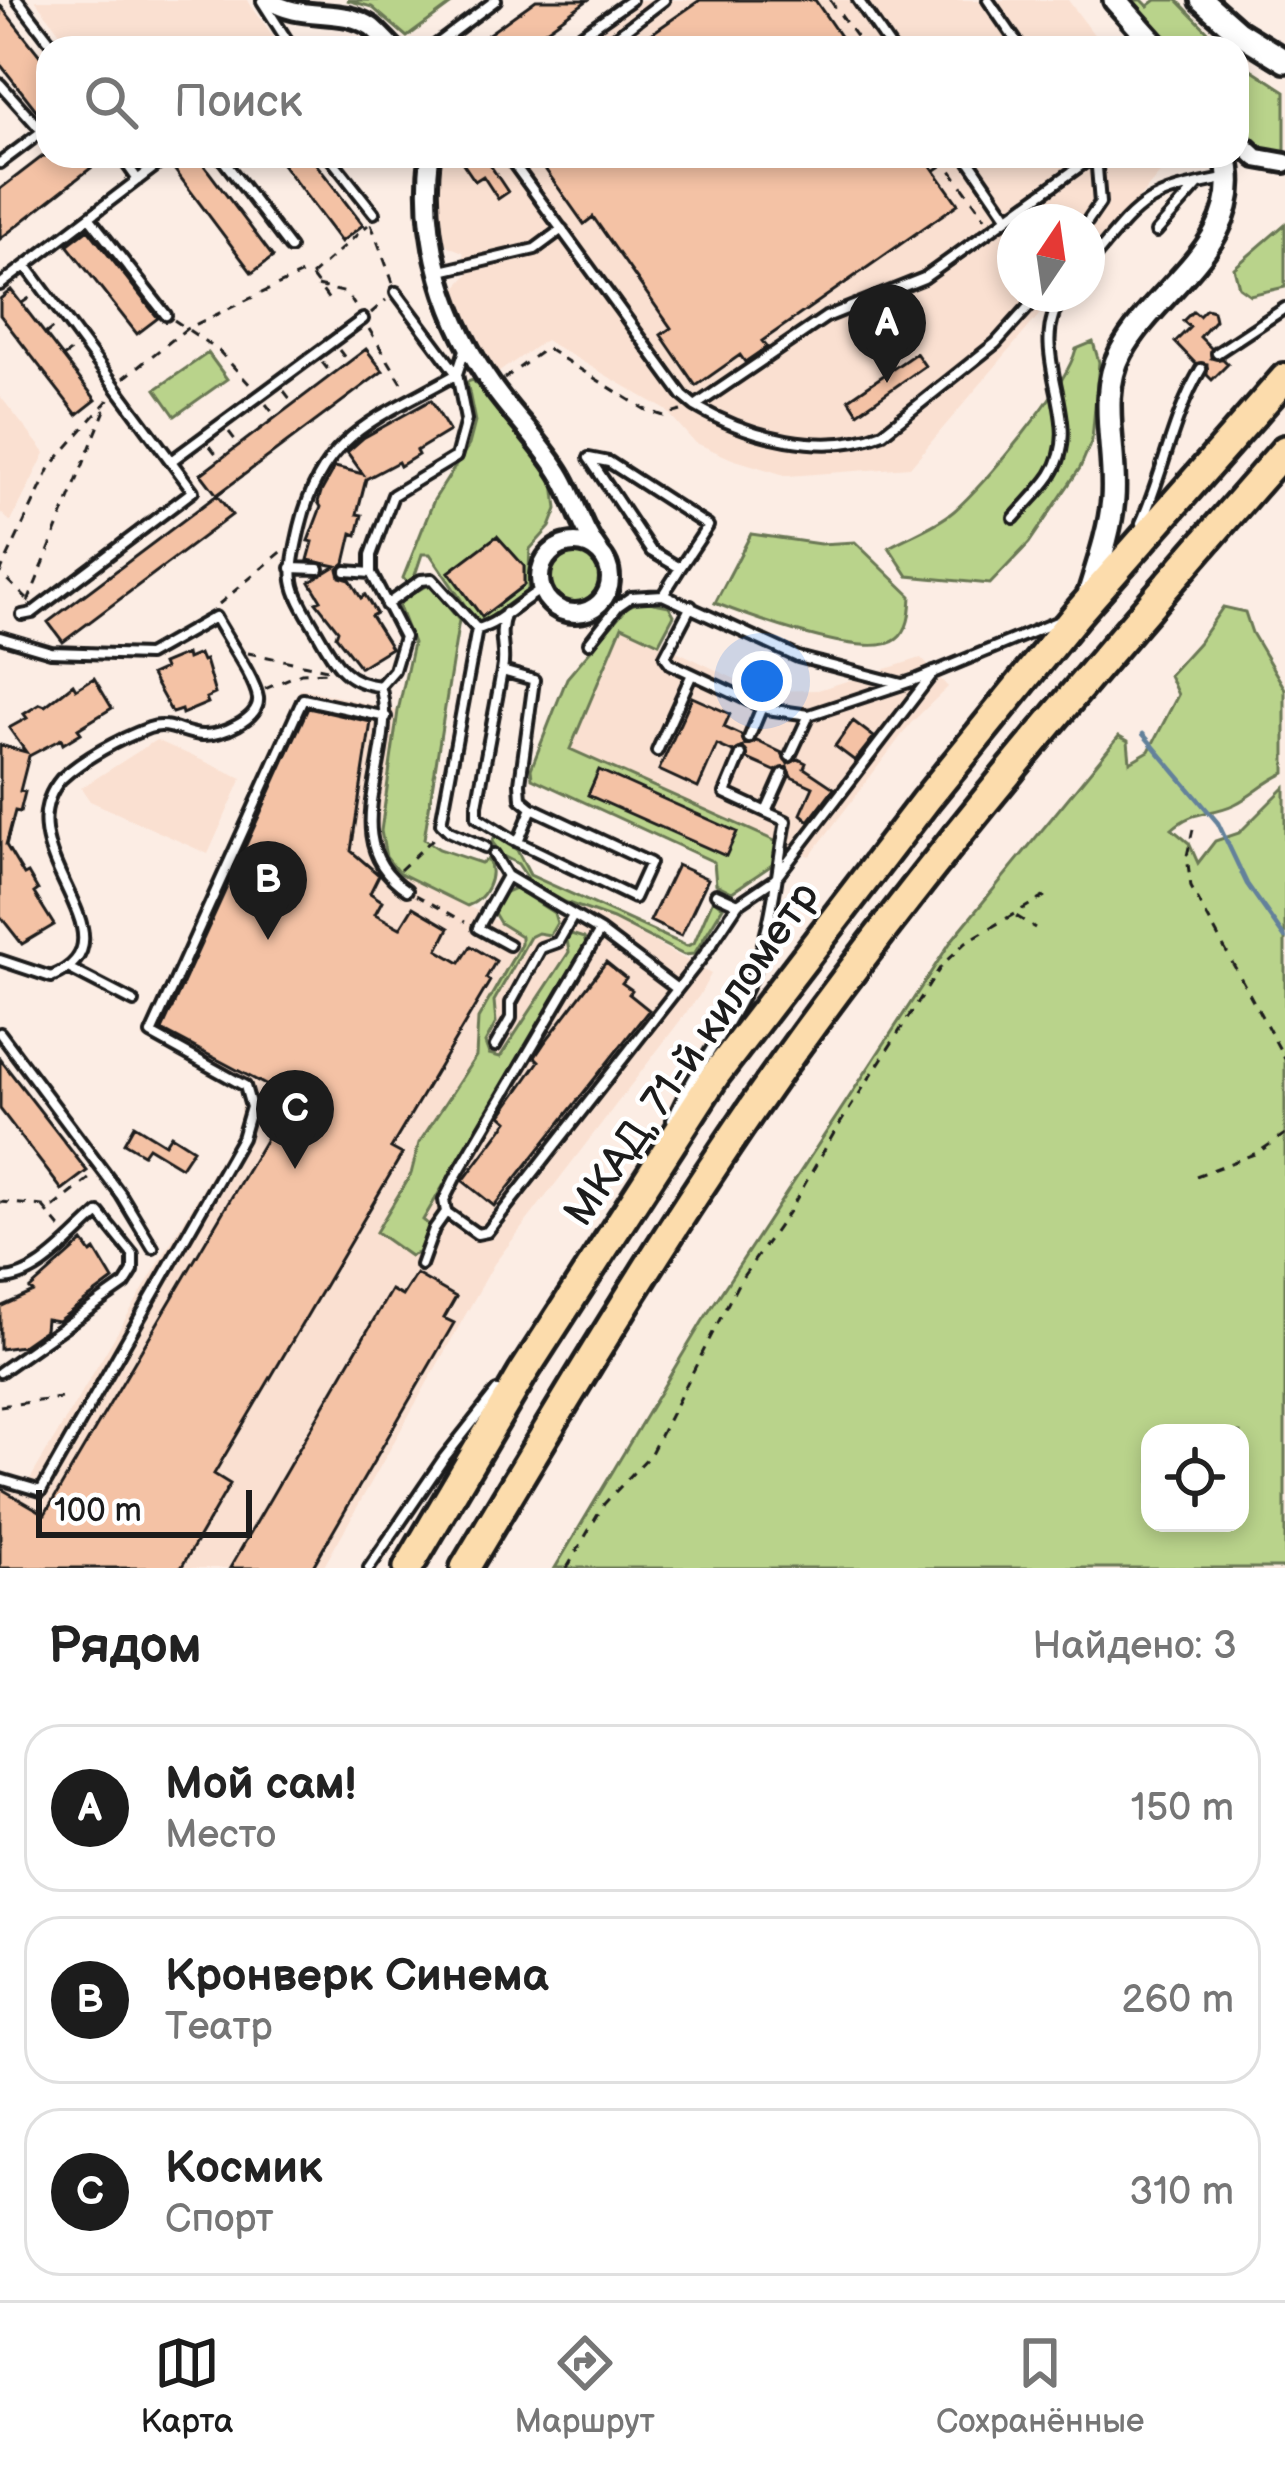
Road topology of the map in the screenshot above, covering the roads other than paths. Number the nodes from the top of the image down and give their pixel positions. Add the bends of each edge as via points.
1 (18, 0) edge
2 (265, 0) edge
3 (496, 0) edge
4 (631, 0) edge
5 (664, 0) edge
6 (858, 0) edge
7 (988, 0) edge
8 (1115, 0) edge
9 (1202, 0) edge
10 (46, 36) edge
11 (285, 36) edge
12 (379, 36) edge
13 (448, 36) edge
14 (580, 36) edge
15 (617, 36) edge
16 (883, 36) edge
17 (1013, 36) edge
18 (1147, 36) edge
19 (1247, 36) edge
20 (1249, 37) edge
21 (1285, 65) edge
22 (0, 84) edge
23 (36, 120) edge
24 (36, 136) edge
25 (1249, 150) edge
26 (0, 163) edge
27 (1285, 163) edge
28 (130, 168) edge
29 (154, 168) edge
30 (229, 168) edge
31 (337, 168) edge
32 (429, 168) edge
33 (517, 168) edge
34 (974, 168) edge
35 (1078, 168) edge
36 (1096, 168) edge
37 (1227, 168) edge
38 (1229, 168) edge
39 (139, 180) junction
40 (1199, 184) junction
41 (998, 204) edge
42 (1026, 204) edge
43 (1099, 204) edge
44 (89, 217) junction
45 (372, 218) road end
46 (997, 224) edge
47 (562, 229) junction
48 (1156, 232) dead end
49 (1105, 245) edge
50 (290, 248) road end
51 (26, 266) junction
52 (439, 272) junction
53 (0, 285) edge
54 (396, 292) road end
55 (1285, 308) edge
56 (1024, 312) edge
57 (1053, 312) edge
58 (166, 315) road end
59 (363, 319) road end
60 (466, 346) junction
61 (1216, 353) dead end
62 (1201, 369) dead end
63 (457, 374) junction
64 (1285, 379) edge
65 (695, 406) junction
66 (1285, 450) edge
67 (171, 461) junction
68 (571, 499) junction
69 (1014, 518) dead end
70 (561, 546) junction
71 (599, 551) junction
72 (1127, 556) junction
73 (291, 568) junction
74 (680, 568) junction
75 (319, 569) dead end
76 (346, 571) dead end
77 (371, 573) junction
78 (542, 589) junction
79 (664, 595) junction
80 (386, 604) junction
81 (691, 606) junction
82 (1082, 609) junction
83 (506, 613) junction
84 (22, 615) dead end
85 (477, 629) junction
86 (0, 637) edge
87 (589, 643) dead end
88 (502, 671) junction
89 (934, 673) junction
90 (692, 674) junction
91 (902, 684) junction
92 (380, 686) junction
93 (762, 707) junction
94 (809, 715) junction
95 (386, 717) junction
96 (749, 738) dead end
97 (657, 751) dead end
98 (741, 755) dead end
99 (790, 756) dead end
100 (783, 774) dead end
101 (532, 808) junction
102 (766, 812) junction
103 (518, 842) junction
104 (507, 876) junction
105 (775, 879) junction
106 (406, 890) road end
107 (716, 894) dead end
108 (738, 904) junction
109 (573, 916) junction
110 (600, 932) junction
111 (508, 945) dead end
112 (0, 960) edge
113 (70, 969) junction
114 (677, 989) junction
115 (134, 1002) dead end
116 (0, 1033) edge
117 (495, 1046) dead end
118 (650, 1173) junction
119 (446, 1212) junction
120 (153, 1248) dead end
121 (421, 1265) dead end
122 (0, 1279) edge
123 (569, 1301) junction
124 (0, 1372) edge
125 (0, 1479) edge
126 (370, 1568) edge
127 (408, 1568) edge
128 (465, 1568) edge

1 - 10 lane
2 - 11 lane
2 - 12 street via 364,23
3 - 13 lane
4 - 14 lane
5 - 15 lane
6 - 16 lane
7 - 17 lane
8 - 18 street
9 - 19 street
20 - 21 street
22 - 23 lane
24 - 26 lane
25 - 27 street
28 - 39 lane
29 - 39 lane
30 - 50 lane
31 - 45 lane
32 - 52 street via 426,218
33 - 47 lane
34 - 41 lane
35 - 42 lane
36 - 43 lane
37 - 40 lane
38 - 82 street via 1224,219 1112,375 1113,500
39 - 44 lane
40 - 48 lane
40 - 49 lane via 1143,202
44 - 51 lane
44 - 58 lane
46 - 65 lane via 924,278 826,317
47 - 52 lane via 535,249
47 - 65 lane
51 - 53 lane
51 - 67 lane
52 - 60 street
54 - 63 lane
55 - 61 lane
56 - 65 lane via 996,343 866,440 782,439
57 - 69 lane via 1047,344 1060,450 1052,475
59 - 67 lane
60 - 63 lane
60 - 68 street
62 - 72 lane via 1180,404 1160,482
63 - 73 lane via 340,444 307,496
63 - 77 lane via 466,420 456,457 393,495
64 - 72 highway, МКАД, 71-й километр
66 - 128 highway, МКАД, 71-й километр via 950,848 756,1103
67 - 84 lane via 193,491
68 - 70 street
68 - 71 street
70 - 71 street
70 - 78 street via 542,568
71 - 78 street via 609,589 591,610 565,611
72 - 82 highway, МКАД, 71-й километр
73 - 75 lane
73 - 92 lane via 292,589 341,672
74 - 74 lane via 651,551 589,458 609,462 708,526
74 - 79 lane
76 - 77 lane
77 - 80 lane
78 - 83 lane
79 - 81 lane
79 - 87 lane via 631,597
80 - 85 lane via 432,579
80 - 92 lane via 404,638
81 - 90 lane via 665,656
81 - 91 lane via 798,657
82 - 89 lane
82 - 118 highway, МКАД, 71-й километр via 781,987
83 - 85 lane
83 - 88 lane
85 - 104 lane via 442,817 444,829 489,850
86 - 113 lane via 51,652 148,655 215,617 258,693 253,716 201,735 152,727 74,766 52,788 38,836 83,932
88 - 101 lane via 534,680 520,783 521,799
88 - 103 lane via 477,818
89 - 91 lane
89 - 105 lane
90 - 93 lane
90 - 97 lane
91 - 94 lane
92 - 95 lane
93 - 94 lane
93 - 96 lane
94 - 99 lane
95 - 106 lane via 370,838 390,879
95 - 125 lane via 303,699 151,1034 245,1086 250,1107 242,1138 41,1491
98 - 102 lane via 725,793
100 - 102 lane
101 - 103 lane
101 - 103 lane via 650,863 634,898
102 - 105 lane via 786,821
104 - 109 lane
104 - 111 lane via 478,928
105 - 108 lane
105 - 118 lane via 748,986 689,1079
107 - 108 lane
108 - 114 lane
109 - 110 lane
109 - 117 lane via 558,941 541,948
110 - 114 lane
110 - 119 lane via 456,1176
112 - 113 lane via 51,977
113 - 115 lane
114 - 119 lane via 487,1232 477,1234
116 - 120 lane
118 - 123 highway, МКАД, 71-й километр
119 - 121 lane
122 - 124 lane via 34,1269 99,1213 133,1255 130,1277
123 - 126 lane via 444,1458
123 - 127 highway, МКАД, 71-й километр

